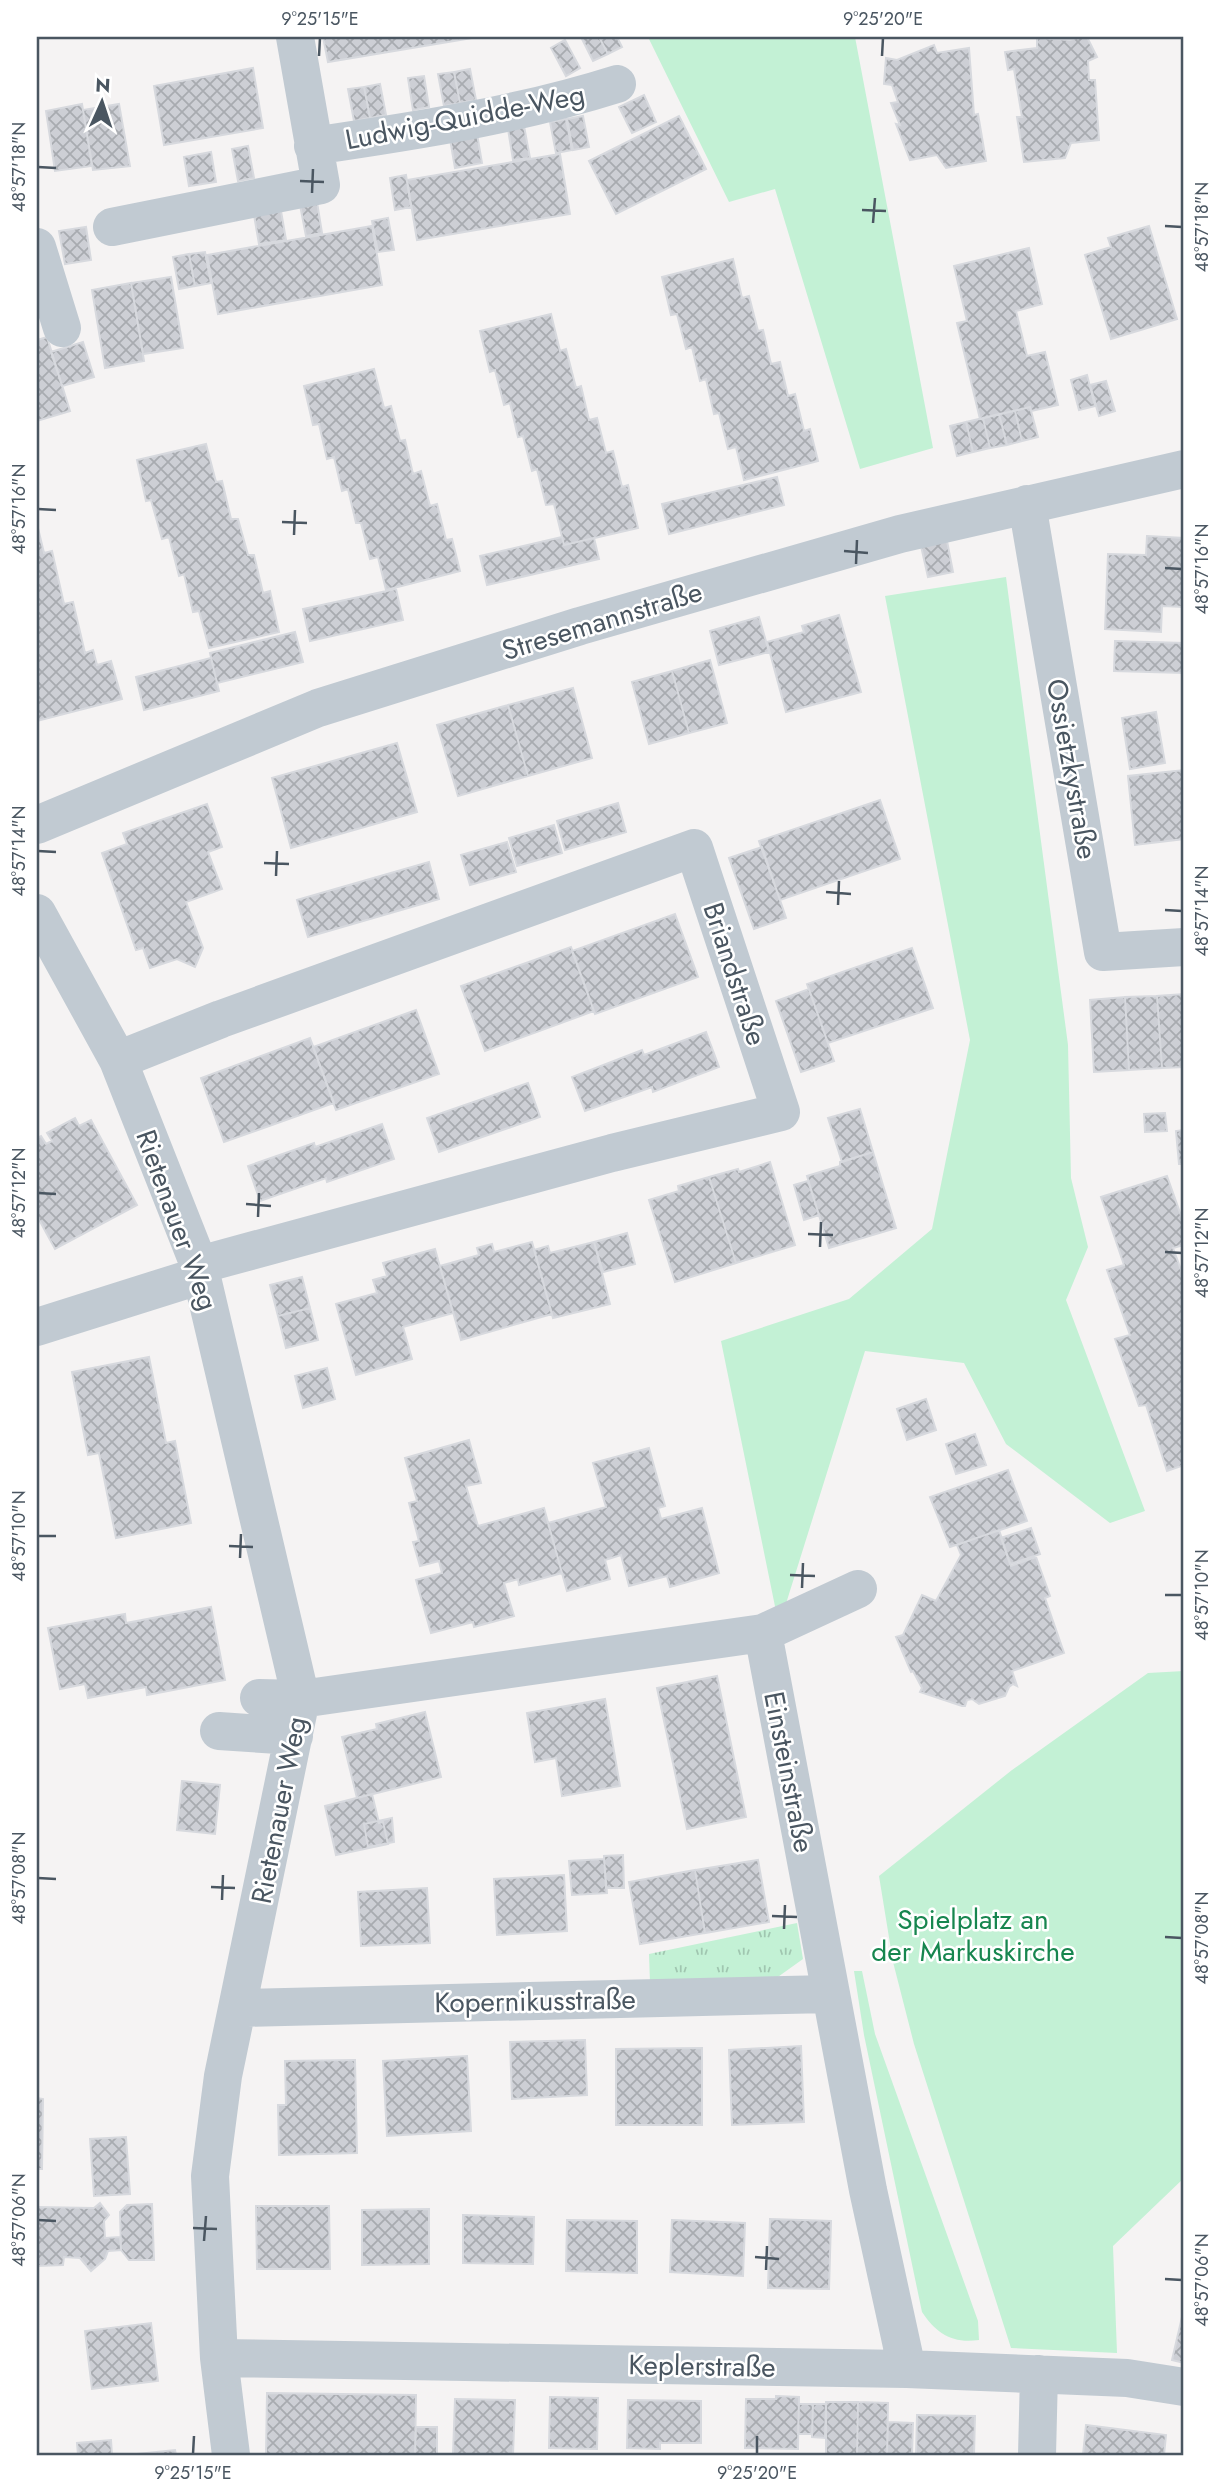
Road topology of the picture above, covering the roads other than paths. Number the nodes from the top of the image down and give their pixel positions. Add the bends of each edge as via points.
1 (295, 37) edge
2 (617, 84) dead end
3 (313, 146) junction
4 (112, 227) dead end
5 (37, 247) edge
6 (62, 328) dead end
7 (1184, 469) edge
8 (1027, 505) junction
9 (37, 825) edge
10 (37, 914) edge
11 (1184, 947) edge
12 (118, 1060) junction
13 (201, 1270) junction
14 (37, 1327) edge
15 (858, 1589) dead end
16 (763, 1633) junction
17 (259, 1699) dead end
18 (301, 1699) junction
19 (219, 1731) dead end
20 (279, 1755) junction
21 (830, 1994) junction
22 (239, 2008) junction
23 (219, 2358) junction
24 (907, 2369) junction
25 (1039, 2374) junction
26 (1184, 2387) edge
27 (231, 2455) edge
28 (1037, 2455) edge

1 - 3 street, Ludwig-Quidde-Weg
2 - 3 street, Ludwig-Quidde-Weg via 567,100
3 - 4 street, Ludwig-Quidde-Weg via 321,185
5 - 6 street
7 - 8 street, Stresemannstraße
8 - 9 street, Stresemannstraße via 875,541 318,708
8 - 11 street, Ossietzkystraße via 1103,953
10 - 12 street, Rietenauer Weg
12 - 13 street, Rietenauer Weg
12 - 13 street, Briandstraße via 694,848 780,1112 612,1153
13 - 14 street
13 - 18 street, Rietenauer Weg via 255,1533
15 - 16 street
16 - 18 street via 664,1639
16 - 21 street, Einsteinstraße
17 - 18 street
18 - 20 street, Rietenauer Weg
19 - 20 street
20 - 22 street, Rietenauer Weg
21 - 22 street, Kopernikusstraße
21 - 24 street, Einsteinstraße
22 - 23 street, Rietenauer Weg via 223,2076 210,2176
23 - 24 street, Keplerstraße
23 - 27 street, Rietenauer Weg
24 - 25 street, Keplerstraße
25 - 26 street, Keplerstraße via 1127,2378
25 - 28 street

